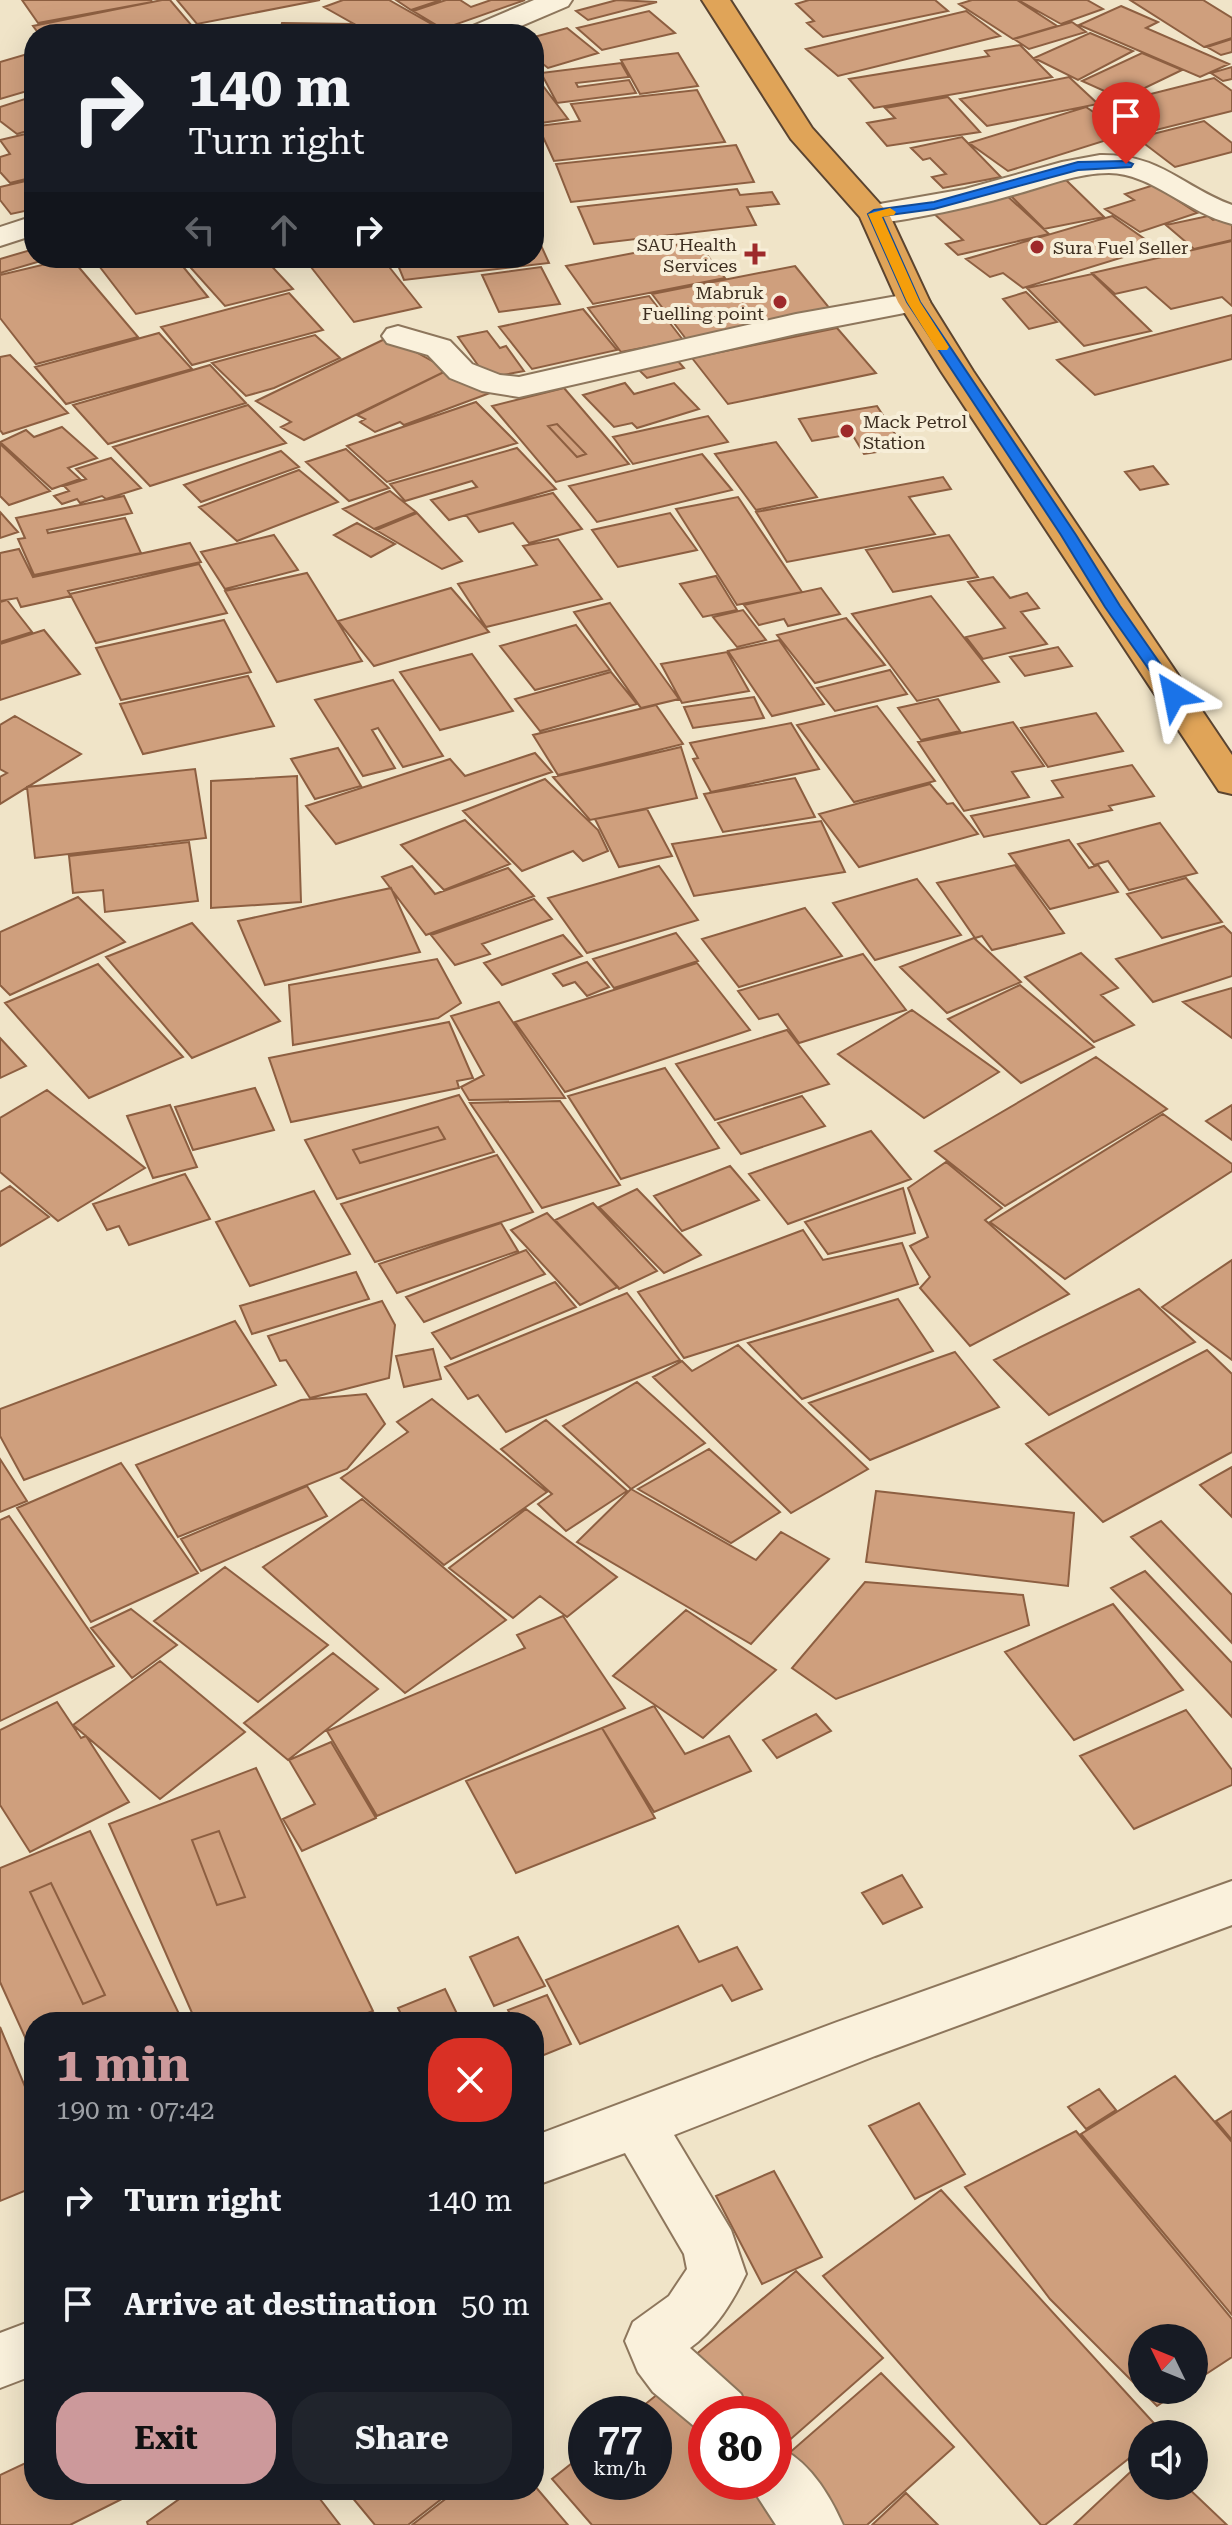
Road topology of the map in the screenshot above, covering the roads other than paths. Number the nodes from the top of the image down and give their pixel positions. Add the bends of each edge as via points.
1 (558, 0) edge
2 (716, 0) edge
3 (502, 24) edge
4 (874, 214) junction
5 (1232, 215) edge
6 (24, 229) edge
7 (0, 237) edge
8 (914, 302) junction
9 (398, 336) dead end
10 (1232, 783) edge
11 (1232, 1903) edge
12 (638, 2124) junction
13 (544, 2157) edge
14 (24, 2351) edge
15 (0, 2361) edge
16 (703, 2396) edge
17 (792, 2498) edge
18 (813, 2525) edge

1 - 3 street
2 - 4 highway via 801,133
4 - 5 street via 920,209 1078,166 1107,164 1150,170
4 - 8 highway
6 - 7 street
8 - 9 street via 519,387 461,371 439,348
8 - 10 highway
11 - 12 street
12 - 13 street
12 - 16 street via 711,2248 717,2274 689,2315 654,2341 659,2358
14 - 15 street
17 - 18 street

